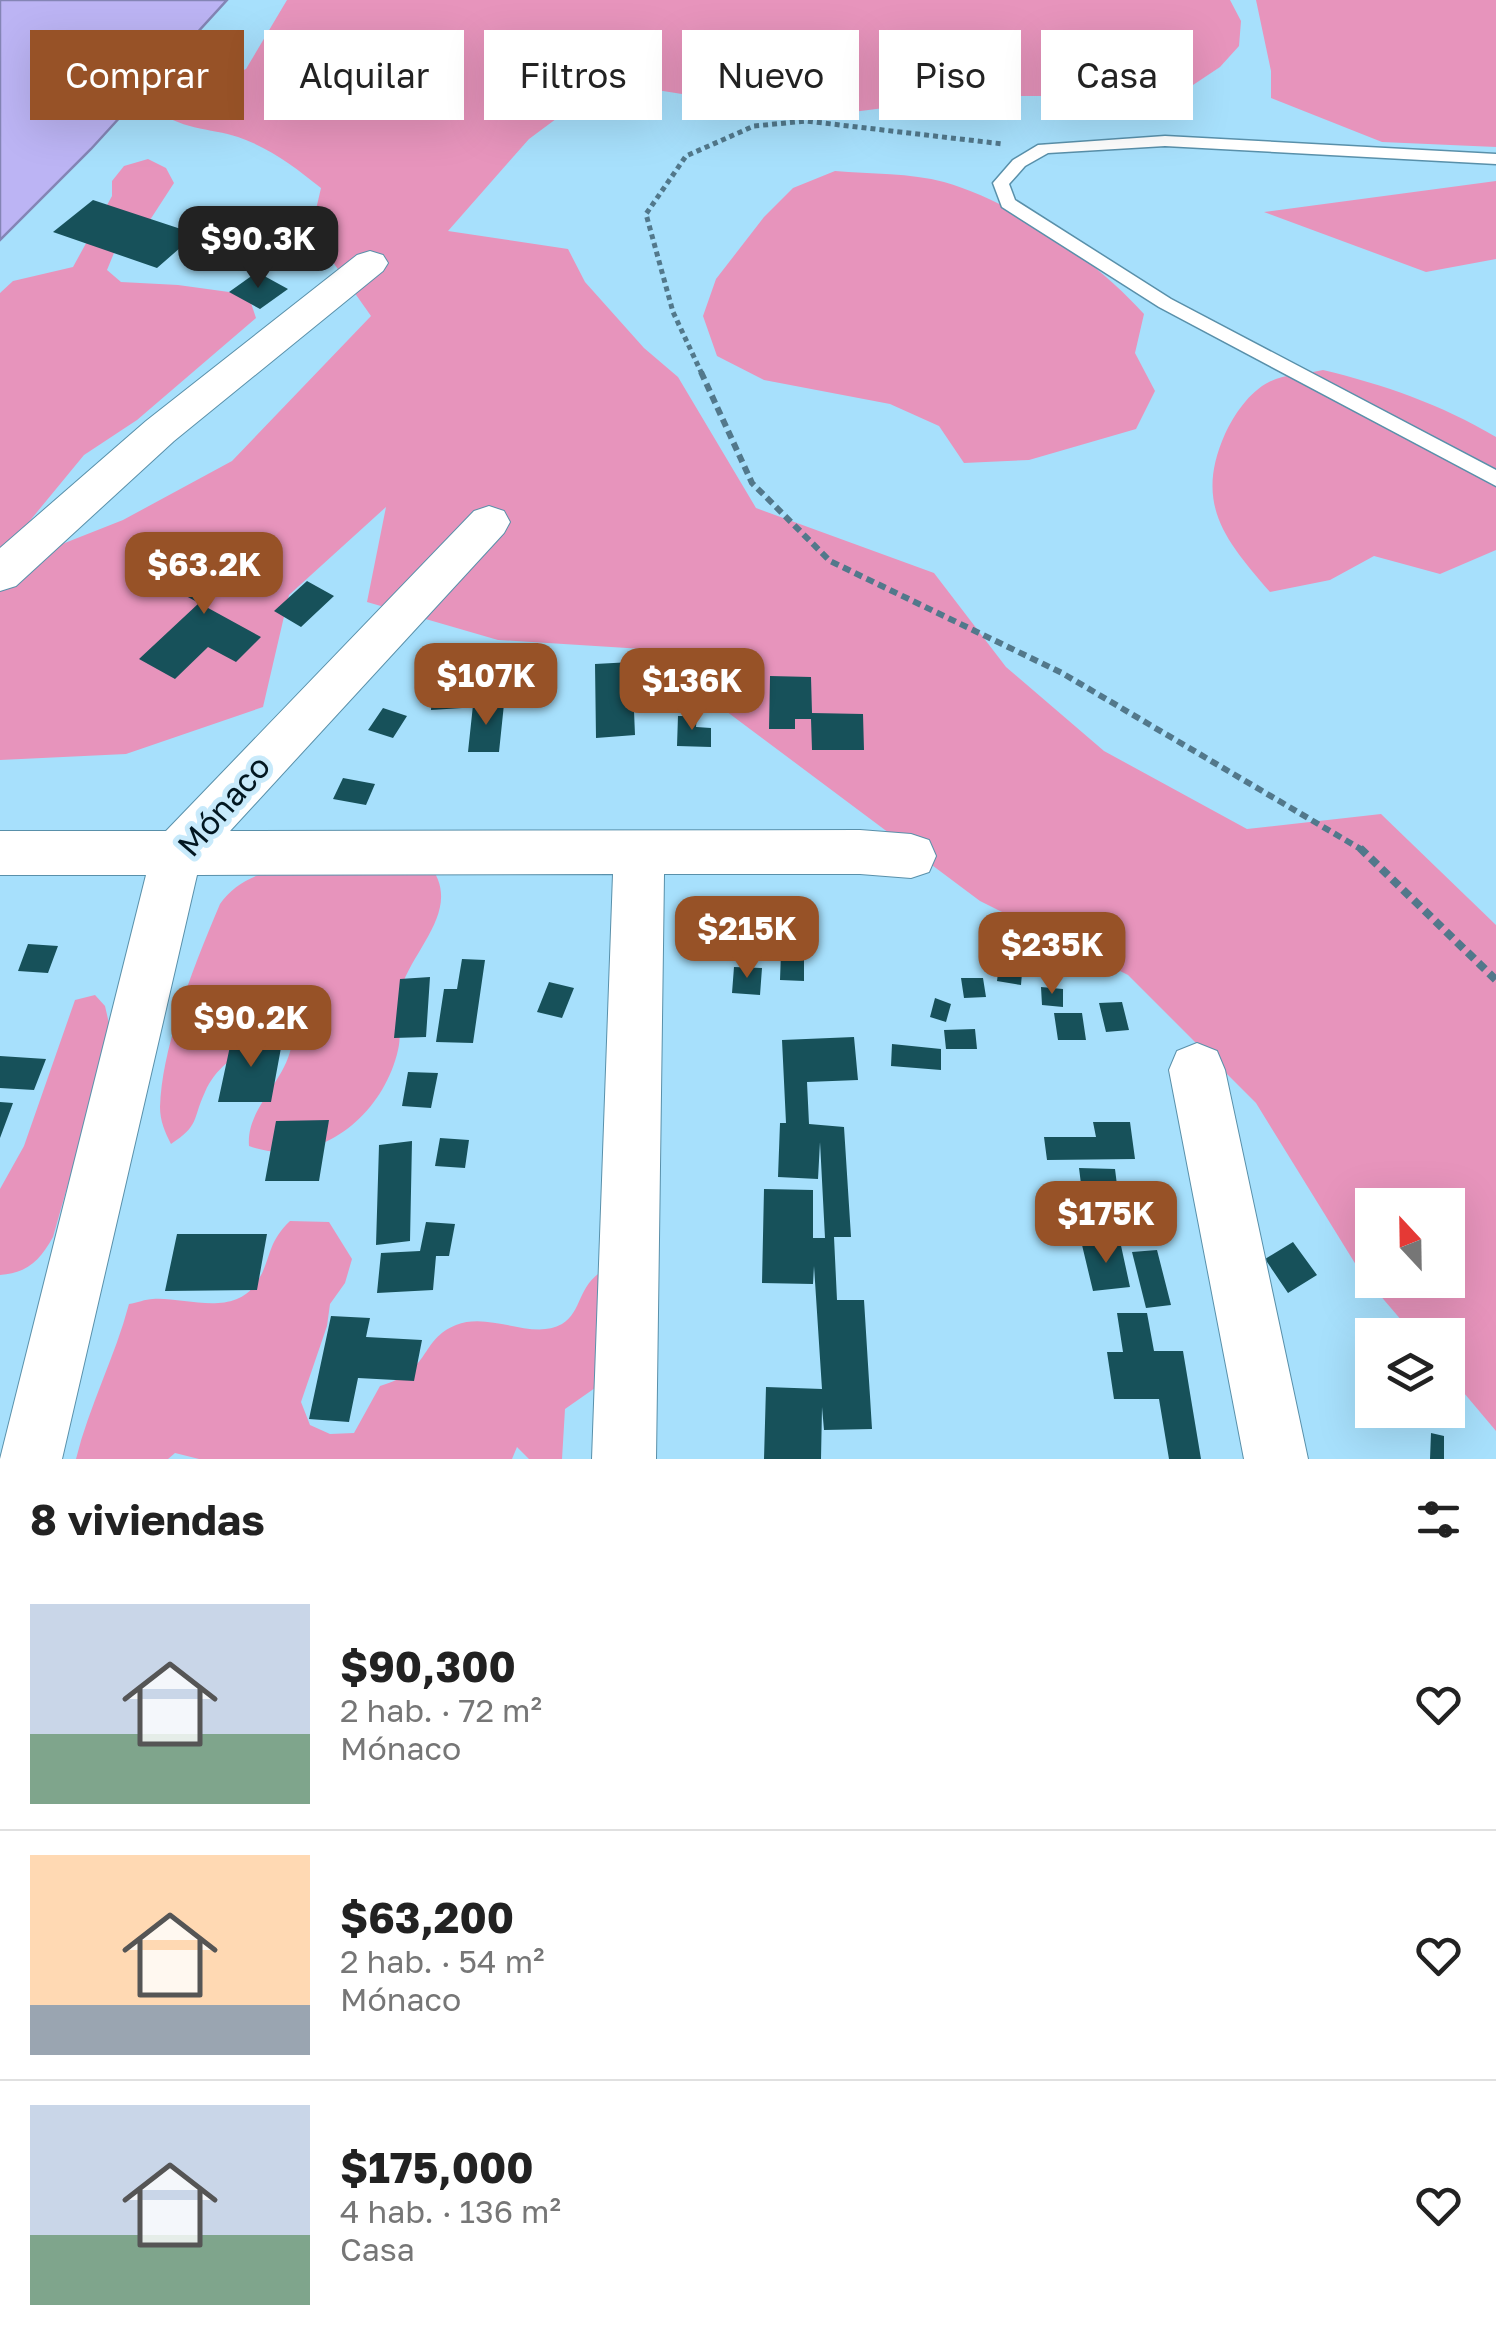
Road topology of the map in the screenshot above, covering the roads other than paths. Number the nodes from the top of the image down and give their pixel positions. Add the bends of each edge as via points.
1 (1496, 159) edge
2 (370, 263) dead end
3 (1496, 478) edge
4 (489, 522) dead end
5 (0, 574) edge
6 (639, 852) junction
7 (0, 853) edge
8 (176, 853) junction
9 (911, 856) dead end
10 (1197, 1070) dead end
11 (30, 1459) edge
12 (624, 1459) edge
13 (1276, 1459) edge

1 - 3 lane via 1164,141 1044,148 1001,182 1008,203 1165,303
2 - 5 street via 160,431
4 - 8 street, Mónaco
6 - 8 street
6 - 9 street
6 - 12 street
7 - 8 street
8 - 11 street, Mónaco
10 - 13 street

